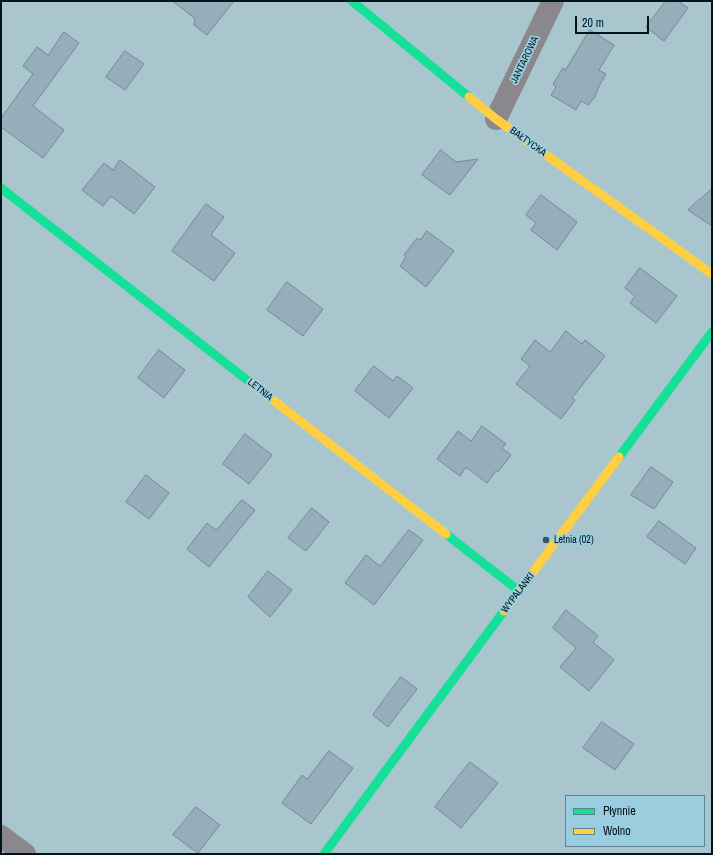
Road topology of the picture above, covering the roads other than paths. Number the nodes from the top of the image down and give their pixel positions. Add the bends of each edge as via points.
1 (352, 1) edge
2 (553, 1) edge
3 (496, 119) junction
4 (1, 188) edge
5 (712, 274) edge
6 (712, 332) edge
7 (520, 591) junction
8 (1, 836) edge
9 (26, 854) edge
10 (324, 854) edge

1 - 3 street, BAŁTYCKA
2 - 3 street, JANTAROWA
3 - 5 street, BAŁTYCKA
4 - 7 street, LETNIA
6 - 7 street, WYPALANKI
7 - 10 street, WYPALANKI
8 - 9 street

